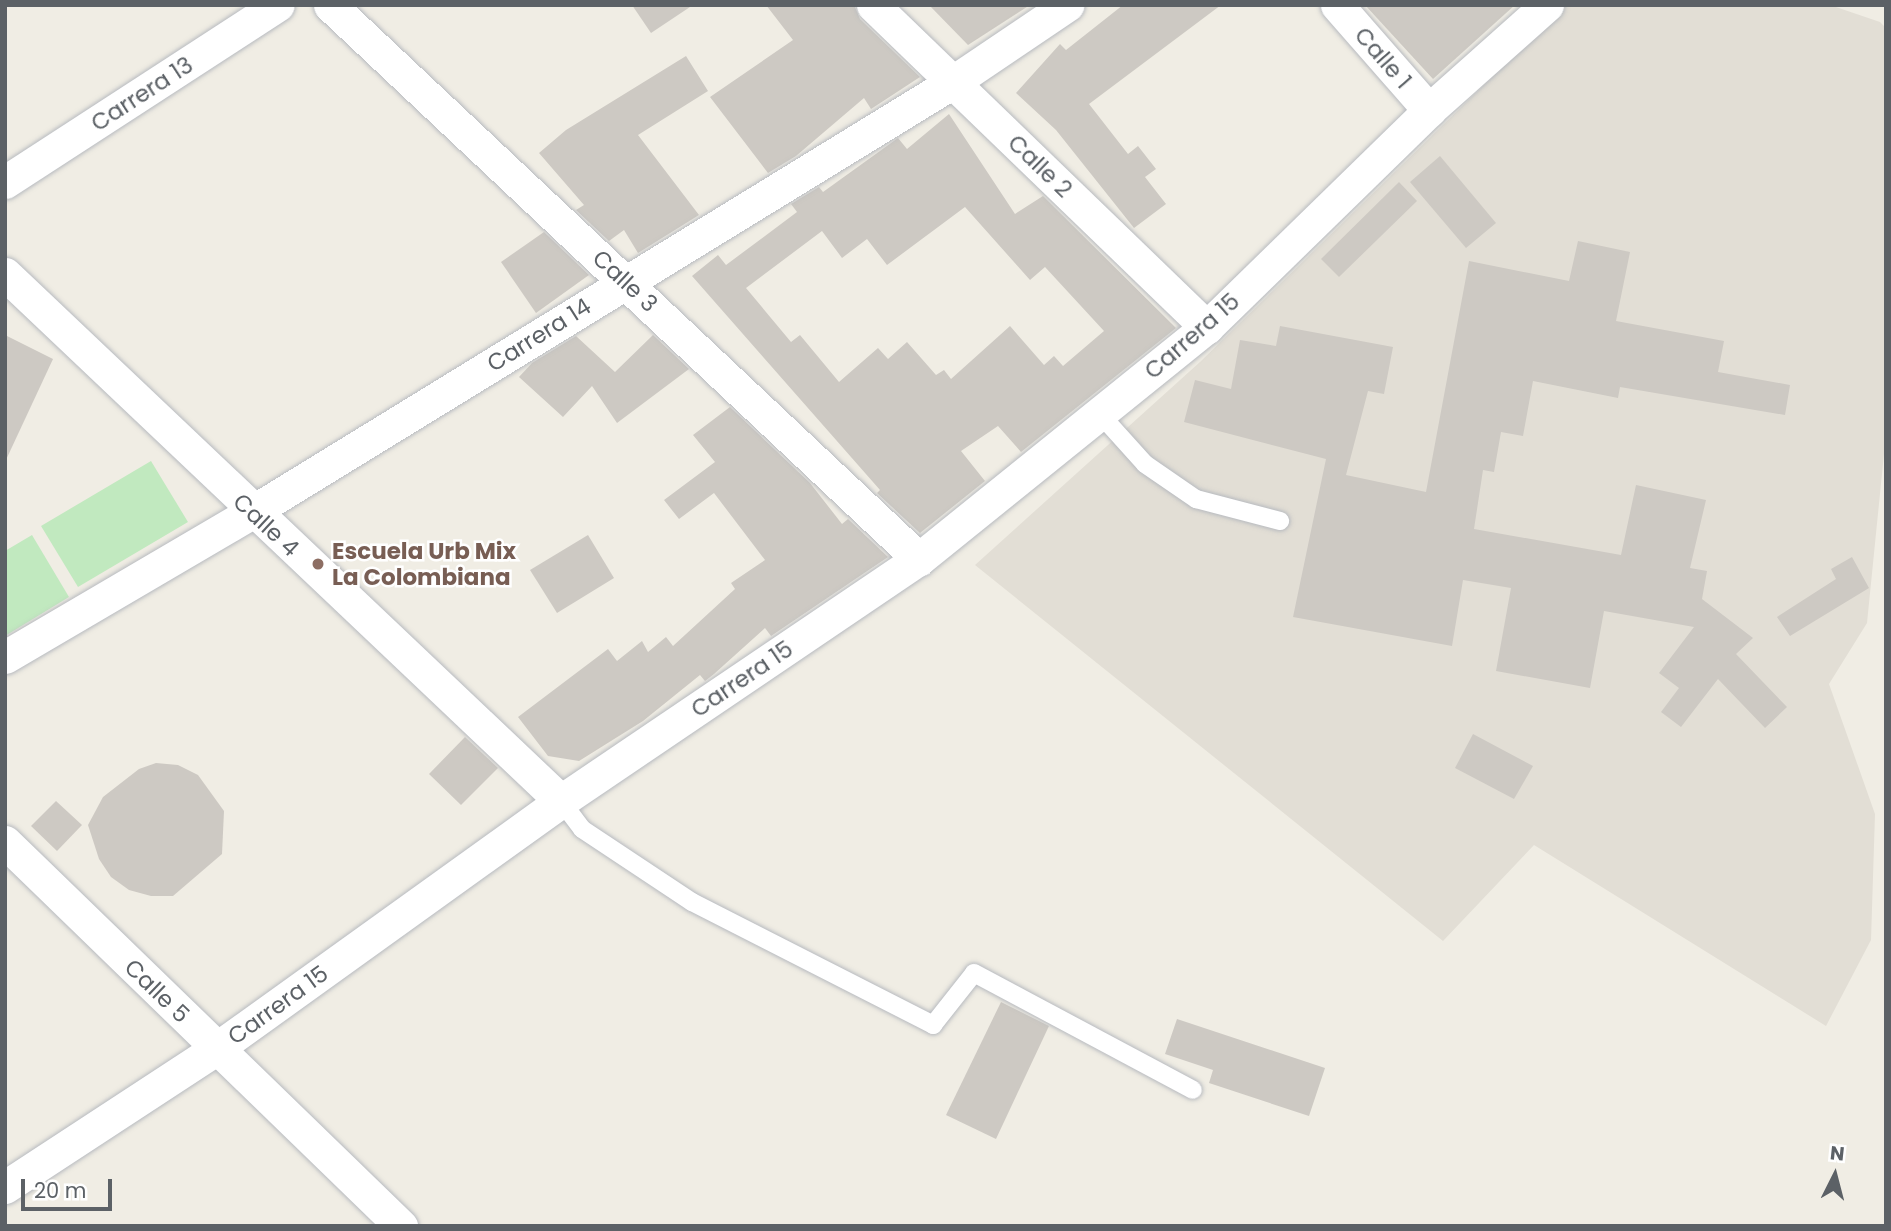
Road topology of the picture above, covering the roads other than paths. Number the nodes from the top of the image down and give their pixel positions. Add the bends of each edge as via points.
1 (278, 5) edge
2 (330, 5) edge
3 (873, 5) edge
4 (1067, 5) edge
5 (1337, 5) edge
6 (1546, 5) edge
7 (953, 82) junction
8 (1429, 110) junction
9 (5, 182) edge
10 (5, 274) edge
11 (625, 281) junction
12 (1208, 327) junction
13 (1100, 414) junction
14 (252, 512) junction
15 (1280, 521) dead end
16 (919, 559) junction
17 (5, 657) edge
18 (561, 802) junction
19 (5, 842) edge
20 (216, 1049) junction
21 (1193, 1090) dead end
22 (5, 1187) edge
23 (401, 1226) edge

1 - 9 street, Carrera 13
2 - 11 street, Calle 3
3 - 7 street, Calle 2
4 - 7 street, Carrera 14
5 - 8 street, Calle 1
6 - 8 street, Carrera 15
7 - 11 street, Carrera 14
7 - 12 street, Calle 2
8 - 12 street, Carrera 15
10 - 14 street, Calle 4
11 - 14 street, Carrera 14
11 - 16 street, Calle 3
12 - 13 street, Carrera 15
13 - 15 lane via 1145,464 1196,499
13 - 16 street, Carrera 15
14 - 17 street, Carrera 14
14 - 18 street, Calle 4
16 - 18 street, Carrera 15
18 - 20 street, Carrera 15
18 - 21 lane via 582,829 692,902 933,1025 974,973
19 - 20 street, Calle 5
20 - 22 street, Carrera 15
20 - 23 street, Calle 5

